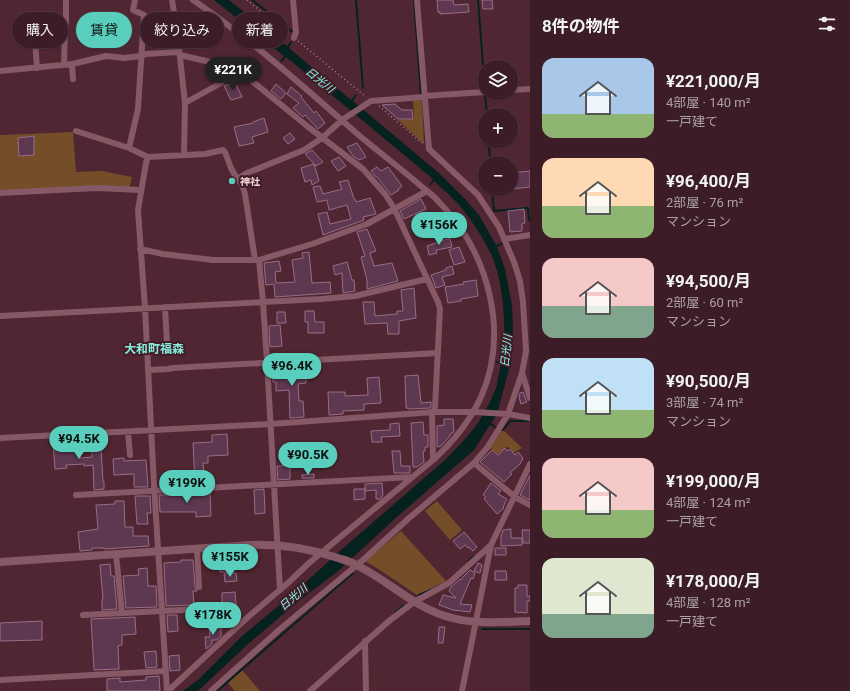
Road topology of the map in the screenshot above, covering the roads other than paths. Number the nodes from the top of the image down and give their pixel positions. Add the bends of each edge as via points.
1 (66, 0) edge
2 (135, 0) edge
3 (172, 0) edge
4 (192, 0) edge
5 (294, 0) edge
6 (416, 0) edge
7 (294, 38) road end
8 (35, 48) edge
9 (180, 54) junction
10 (142, 56) junction
11 (72, 64) junction
12 (64, 65) junction
13 (36, 68) junction
14 (236, 68) junction
15 (0, 71) edge
16 (73, 78) dead end
17 (530, 89) edge
18 (518, 90) edge
19 (478, 92) edge
20 (424, 96) junction
21 (186, 103) junction
22 (342, 120) junction
23 (76, 132) dead end
24 (322, 138) junction
25 (129, 148) junction
26 (184, 155) junction
27 (148, 157) junction
28 (237, 180) junction
29 (141, 190) junction
30 (427, 191) junction
31 (0, 193) edge
32 (394, 208) junction
33 (530, 236) edge
34 (505, 238) junction
35 (140, 249) junction
36 (257, 260) junction
37 (427, 279) junction
38 (263, 302) junction
39 (165, 307) junction
40 (145, 308) junction
41 (0, 316) edge
42 (167, 344) dead end
43 (528, 351) edge
44 (438, 353) junction
45 (267, 362) junction
46 (148, 370) junction
47 (522, 373) junction
48 (530, 398) edge
49 (434, 412) junction
50 (475, 412) junction
51 (506, 414) junction
52 (530, 418) edge
53 (271, 424) junction
54 (151, 430) junction
55 (128, 432) junction
56 (0, 438) edge
57 (130, 455) dead end
58 (433, 460) junction
59 (474, 463) junction
60 (530, 464) edge
61 (412, 477) junction
62 (274, 485) junction
63 (154, 491) junction
64 (76, 496) dead end
65 (515, 497) junction
66 (530, 505) edge
67 (279, 544) junction
68 (491, 545) junction
69 (197, 548) junction
70 (158, 551) junction
71 (322, 552) junction
72 (116, 554) junction
73 (0, 562) edge
74 (357, 565) junction
75 (199, 587) dead end
76 (280, 590) junction
77 (414, 602) junction
78 (202, 609) dead end
79 (163, 612) junction
80 (122, 613) junction
81 (83, 615) dead end
82 (530, 621) edge
83 (476, 622) junction
84 (366, 641) junction
85 (166, 672) junction
86 (0, 680) edge
87 (168, 691) edge
88 (210, 691) edge
89 (310, 691) edge
90 (366, 691) edge
91 (462, 691) edge

1 - 12 street
2 - 10 street via 133,10 144,15
3 - 9 street
4 - 22 street via 270,59
5 - 7 street
6 - 20 street
8 - 13 street
9 - 10 street via 177,52
9 - 14 street
9 - 21 street
10 - 11 street via 106,56
10 - 25 street via 138,109
11 - 12 street
11 - 16 street
12 - 13 street
13 - 15 street
14 - 21 street via 221,83
14 - 24 street
17 - 18 street
19 - 20 street
20 - 22 street via 371,101
20 - 34 street via 429,149 478,195
21 - 26 street
22 - 24 street
22 - 30 street
23 - 25 street
24 - 28 street via 304,150 247,173
24 - 32 street via 363,169
25 - 27 street
26 - 27 street
26 - 28 street via 223,150
27 - 29 street
28 - 36 street via 242,184 245,194
29 - 31 street via 96,188
29 - 35 street via 138,210
30 - 32 street
30 - 50 street via 452,216 479,259 491,298 494,326 492,358 488,378
32 - 36 street via 360,226 312,244
32 - 37 street
33 - 34 street
34 - 43 street via 520,281
35 - 36 street via 213,260
35 - 40 street
36 - 38 street
37 - 38 street via 355,296
37 - 44 street via 440,309
38 - 39 street
38 - 45 street
39 - 40 street
39 - 42 street
40 - 41 street
40 - 46 street
43 - 47 street
44 - 45 street
44 - 49 street
45 - 46 street
45 - 53 street
46 - 54 street
47 - 48 street
47 - 51 street
49 - 50 street
49 - 53 street
49 - 58 street
50 - 51 street
50 - 58 street
51 - 52 street
51 - 59 street via 487,448
53 - 54 street
53 - 62 street
54 - 55 street
54 - 63 street
55 - 56 street
55 - 57 street
58 - 61 street
59 - 65 street
59 - 74 street
60 - 65 street
61 - 62 street
61 - 71 street
62 - 63 street
62 - 67 street
63 - 64 street
63 - 70 street
65 - 66 street
65 - 68 street
67 - 69 street
67 - 71 street
67 - 76 street
68 - 77 street via 449,583
68 - 83 street
69 - 70 street
69 - 75 street
70 - 72 street
70 - 79 street
71 - 74 street
71 - 76 street
72 - 73 street
72 - 80 street
74 - 77 street
74 - 88 street
76 - 87 street
77 - 83 street via 447,616
77 - 84 street
78 - 79 street
79 - 80 street
79 - 85 street
80 - 81 street
82 - 83 street
83 - 91 street
84 - 89 street
84 - 90 street
85 - 86 street
85 - 87 street

